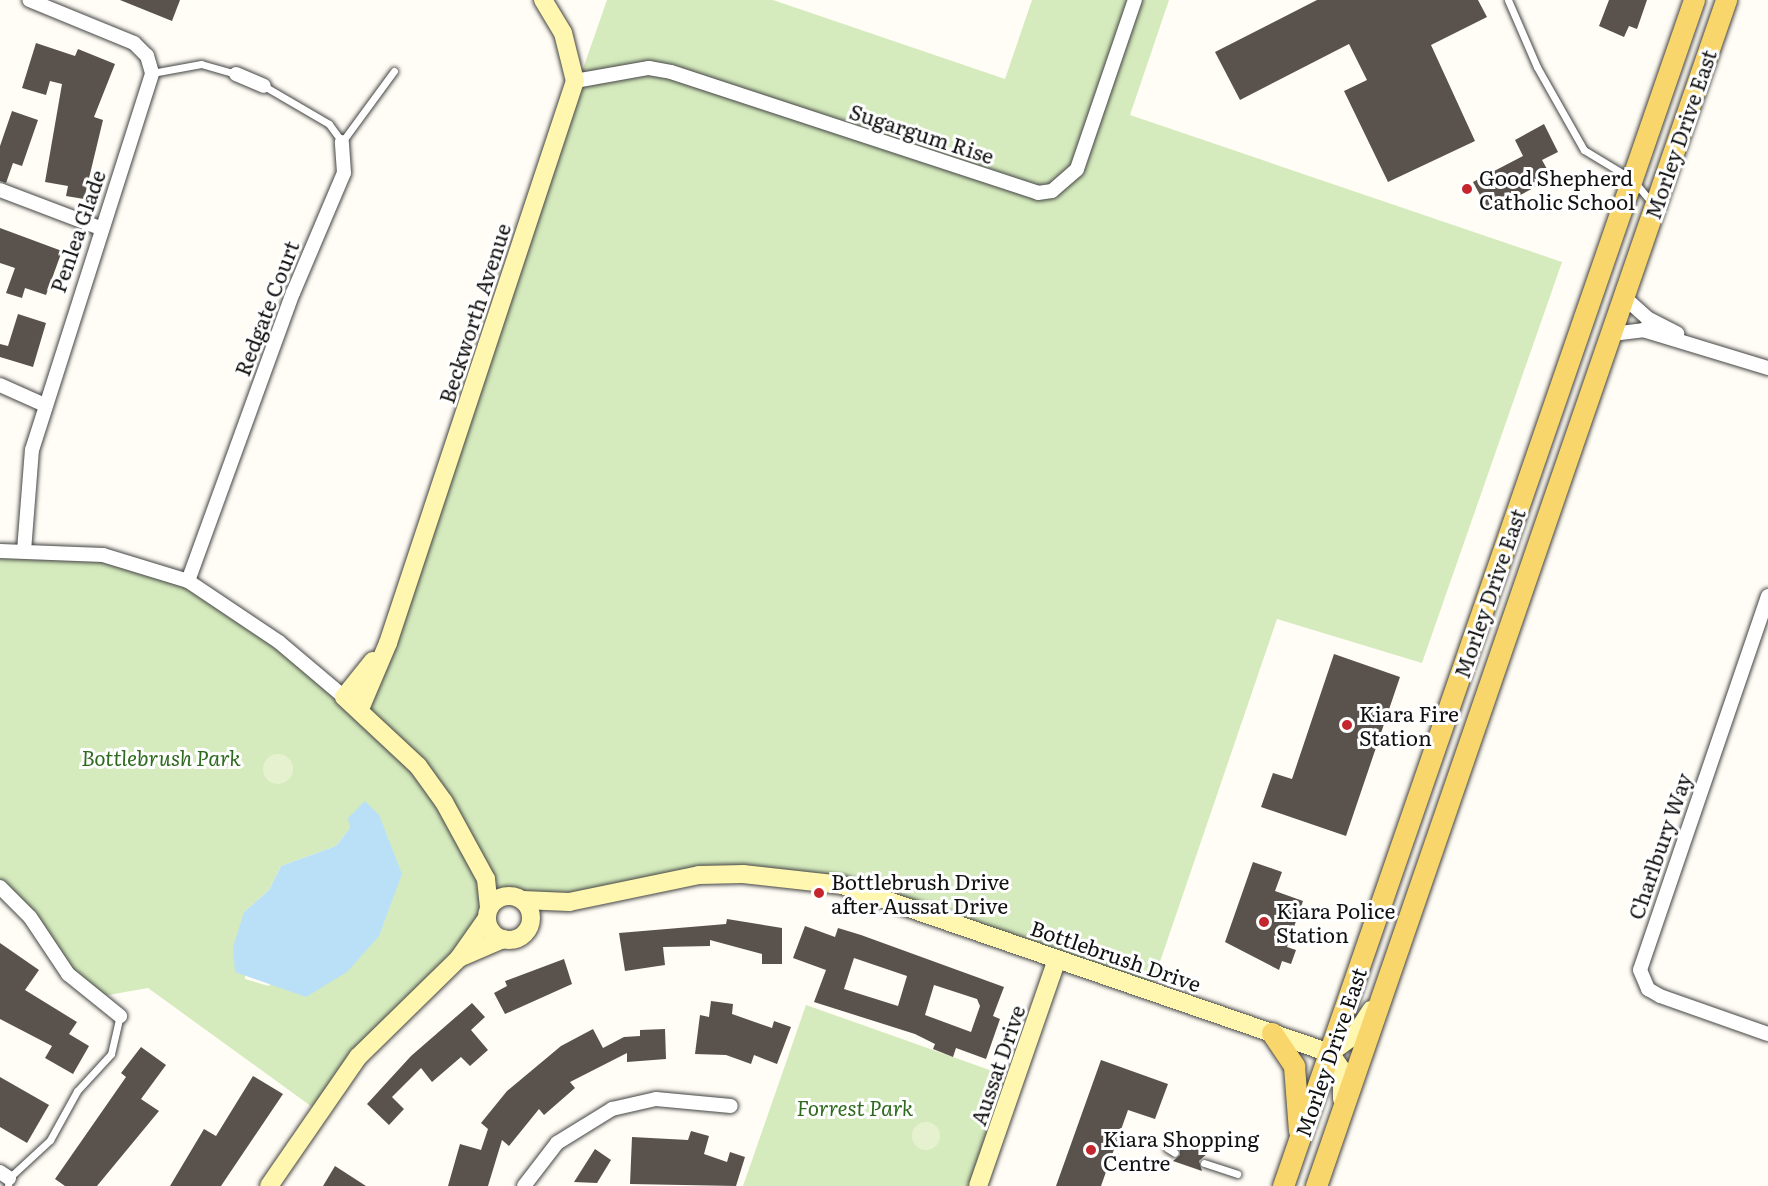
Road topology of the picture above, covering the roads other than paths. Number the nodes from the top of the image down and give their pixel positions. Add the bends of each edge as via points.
1 (29, 0) edge
2 (543, 0) edge
3 (1135, 0) edge
4 (1508, 0) edge
5 (1694, 0) edge
6 (1726, 0) edge
7 (394, 70) dead end
8 (152, 73) junction
9 (236, 74) joint
10 (575, 81) junction
11 (264, 86) joint
12 (342, 142) junction
13 (1632, 179) junction
14 (0, 190) edge
15 (1653, 211) junction
16 (100, 228) junction
17 (1624, 297) junction
18 (1612, 334) junction
19 (1703, 346) junction
20 (1768, 369) edge
21 (0, 385) edge
22 (45, 405) junction
23 (0, 551) edge
24 (24, 551) junction
25 (188, 581) junction
26 (1768, 596) edge
27 (388, 643) junction
28 (1495, 671) junction
29 (1455, 691) junction
30 (344, 697) junction
31 (360, 709) junction
32 (1430, 856) junction
33 (486, 879) junction
34 (1388, 885) junction
35 (0, 886) edge
36 (516, 898) junction
37 (568, 902) junction
38 (488, 913) junction
39 (528, 930) junction
40 (503, 939) junction
41 (459, 958) junction
42 (1057, 959) junction
43 (1382, 987) junction
44 (120, 1016) joint
45 (1272, 1033) junction
46 (1768, 1034) edge
47 (1330, 1053) junction
48 (731, 1106) dead end
49 (1340, 1113) junction
50 (1301, 1134) junction
51 (1167, 1148) dead end
52 (1175, 1153) dead end
53 (1204, 1163) dead end
54 (1237, 1174) dead end
55 (6, 1179) edge
56 (269, 1186) edge
57 (524, 1186) edge
58 (978, 1186) edge
59 (1283, 1186) edge
60 (1316, 1186) edge

1 - 8 street via 134,43 147,56
2 - 10 street via 563,33
3 - 10 street, Sugargum Rise via 1077,169 1052,191 1038,193 671,72 649,68
4 - 13 lane via 1584,150
5 - 13 main road, Morley Drive East
6 - 15 main road, Morley Drive East
7 - 12 lane
8 - 9 lane via 201,64
8 - 16 street, Penlea Glade
9 - 11 street
10 - 27 street, Beckworth Avenue
11 - 12 lane via 329,124
12 - 25 street, Redgate Court via 344,173 293,293
13 - 15 lane via 1648,195
13 - 29 main road, Morley Drive East
14 - 16 street
15 - 17 main road, Morley Drive East
16 - 22 street, Penlea Glade
17 - 18 main road, Morley Drive East
17 - 19 street via 1647,318
18 - 19 street via 1643,330
18 - 28 main road, Morley Drive East
19 - 20 street
21 - 22 street
22 - 24 street, Penlea Glade via 28,479
23 - 24 street
24 - 25 street via 103,555
25 - 30 street via 279,642
26 - 46 street, Charlbury Way via 1640,970 1648,989 1660,996
27 - 30 street, Beckworth Avenue
27 - 31 street, Beckworth Avenue
28 - 29 main road via 1480,688
28 - 32 main road, Morley Drive East
29 - 34 main road, Morley Drive East
30 - 31 street
31 - 33 street via 418,766
32 - 34 main road via 1407,885
32 - 43 main road, Morley Drive East
33 - 36 street
33 - 38 street
34 - 47 main road, Morley Drive East
35 - 44 street via 30,917 68,974
36 - 37 street, Bottlebrush Drive
36 - 38 street
36 - 39 street via 531,914
37 - 39 street, Bottlebrush Drive
37 - 42 street, Bottlebrush Drive via 699,875 796,878 895,900
38 - 40 street via 490,929
38 - 41 street
39 - 40 street
40 - 41 street
41 - 56 street via 358,1057
42 - 45 street, Bottlebrush Drive
42 - 58 street, Aussat Drive
43 - 47 street via 1355,1035
43 - 49 main road, Morley Drive East
44 - 55 lane via 111,1054 77,1091 50,1140
45 - 47 street, Bottlebrush Drive
45 - 50 main road via 1293,1066 1295,1122
47 - 49 street via 1344,1082
47 - 50 main road, Morley Drive East
48 - 57 street via 656,1100 612,1109 557,1143
49 - 60 main road, Morley Drive East
50 - 59 main road, Morley Drive East
51 - 52 lane
53 - 54 lane

